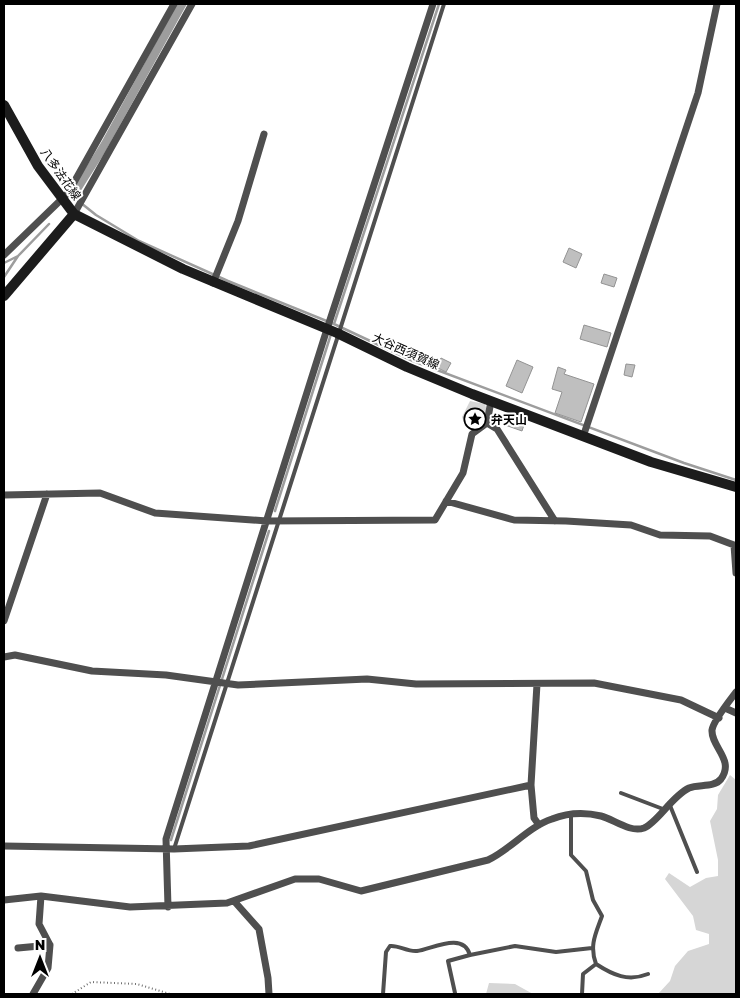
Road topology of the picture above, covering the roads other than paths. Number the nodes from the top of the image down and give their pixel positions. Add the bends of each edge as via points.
1 (174, 4) edge
2 (192, 4) edge
3 (433, 4) edge
4 (444, 4) edge
5 (717, 4) edge
6 (4, 105) edge
7 (264, 134) dead end
8 (62, 200) junction
9 (74, 214) junction
10 (4, 255) edge
11 (214, 283) junction
12 (4, 296) edge
13 (332, 331) junction
14 (491, 401) junction
15 (487, 423) junction
16 (583, 437) junction
17 (736, 487) edge
18 (47, 494) junction
19 (4, 495) edge
20 (446, 501) junction
21 (278, 521) junction
22 (555, 521) junction
23 (267, 522) junction
24 (736, 573) edge
25 (4, 621) edge
26 (4, 657) edge
27 (220, 684) junction
28 (538, 684) junction
29 (736, 692) edge
30 (725, 708) junction
31 (736, 713) edge
32 (719, 718) junction
33 (531, 784) junction
34 (621, 793) dead end
35 (670, 804) junction
36 (663, 809) junction
37 (572, 815) junction
38 (539, 825) junction
39 (4, 846) edge
40 (165, 849) junction
41 (174, 849) junction
42 (697, 872) dead end
43 (41, 896) junction
44 (4, 900) edge
45 (234, 901) junction
46 (168, 907) junction
47 (50, 944) junction
48 (18, 948) dead end
49 (592, 948) junction
50 (470, 955) junction
51 (596, 964) junction
52 (648, 974) dead end
53 (455, 993) dead end
54 (33, 994) edge
55 (269, 994) edge
56 (383, 994) edge
57 (582, 994) edge

1 - 8 street
2 - 9 street
3 - 13 street
4 - 13 lane
5 - 16 street via 698,93
6 - 8 main road, 八多法花線 via 38,166
7 - 11 street via 238,221
8 - 9 main road, 八多法花線
8 - 10 street
9 - 11 main road, 大谷西須賀線
9 - 12 main road, 八多法花線
11 - 13 main road, 大谷西須賀線
13 - 14 main road, 大谷西須賀線 via 407,367
13 - 21 lane
13 - 23 street
14 - 15 street
14 - 16 main road, 大谷西須賀線
15 - 20 street via 472,434 463,473
15 - 22 street via 497,429
16 - 17 main road, 大谷西須賀線 via 651,462
18 - 19 street
18 - 23 street via 100,494 155,513
18 - 25 street
20 - 21 street via 435,520
20 - 22 street via 514,520
21 - 23 street
21 - 27 lane
22 - 24 street via 631,525 660,536 710,536 734,545
23 - 27 street
26 - 27 street via 15,655 92,671 166,675
27 - 28 street via 367,679 416,684
27 - 40 street
27 - 41 lane
28 - 32 street via 594,683 682,700
28 - 33 street
29 - 30 street
30 - 31 street
30 - 32 street
32 - 35 street via 712,727 712,737 725,758 725,772 720,781 690,787
33 - 38 street via 534,818
33 - 41 street via 249,846
34 - 36 lane
35 - 36 street
35 - 42 lane
36 - 37 street via 645,828 634,829 602,816
37 - 38 street via 552,818
37 - 49 lane via 571,855 586,872 593,900 602,916
38 - 45 street via 488,860 361,891 319,879 295,879
39 - 40 street
40 - 41 street
40 - 46 street
43 - 44 street
43 - 46 street via 130,907
43 - 47 street via 39,924
45 - 46 street
45 - 55 street via 259,929
47 - 48 street
47 - 54 street via 48,968
49 - 50 lane via 556,952 515,946
49 - 51 lane
50 - 53 lane via 448,961
50 - 56 lane via 468,949 456,944 440,944 416,951 390,946 386,952
51 - 52 lane via 624,978
51 - 57 lane via 583,974

